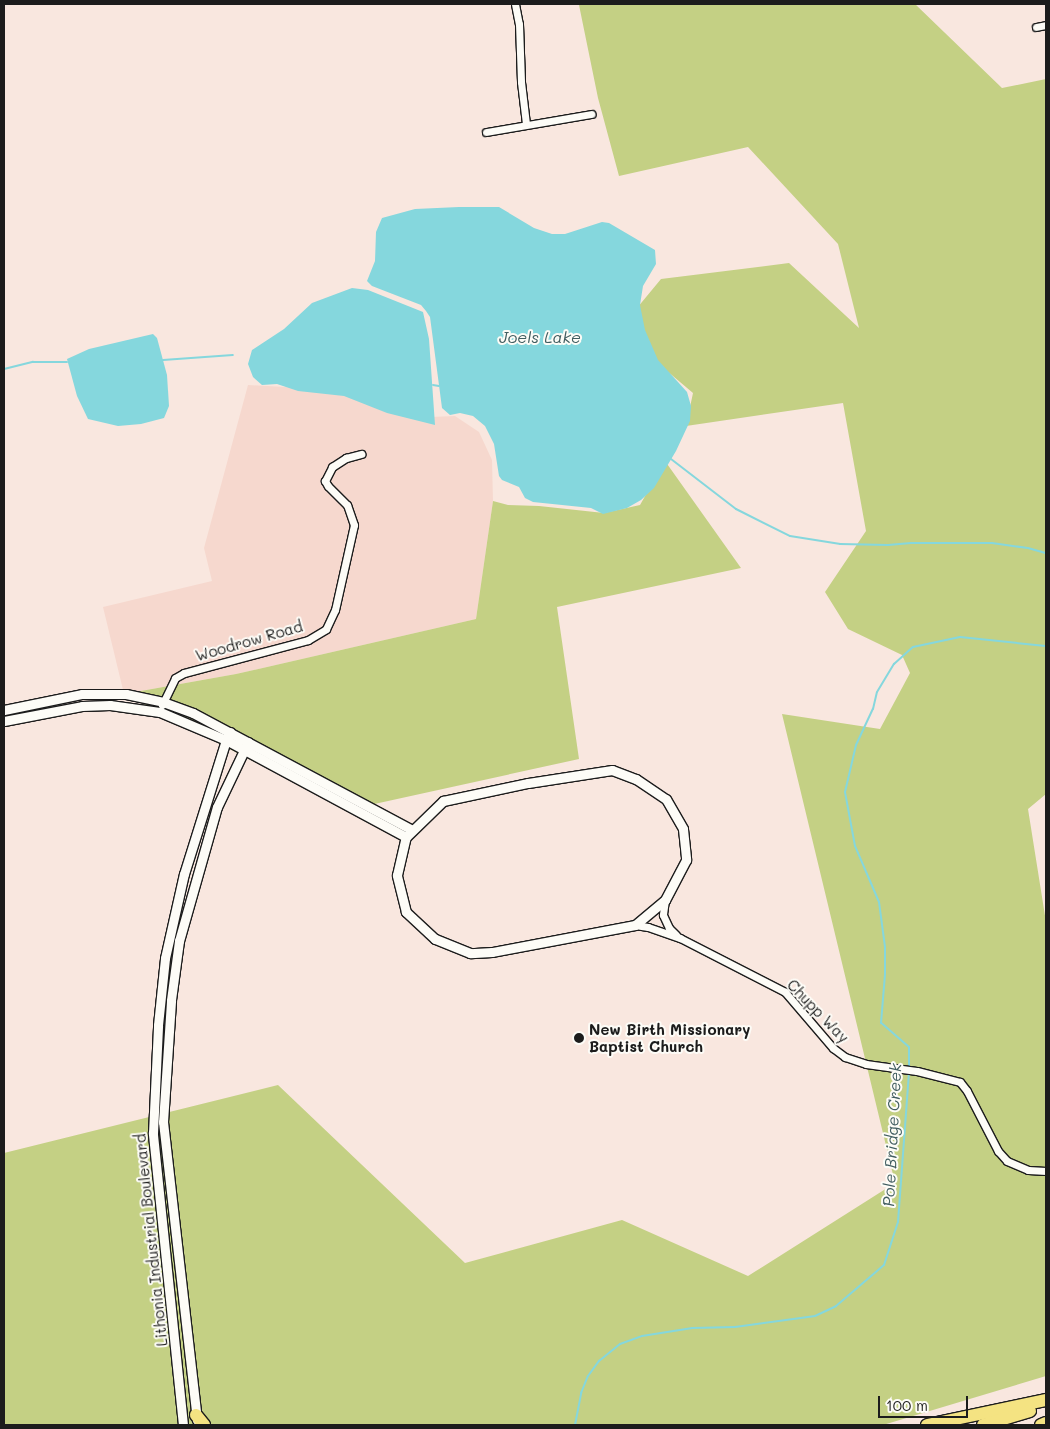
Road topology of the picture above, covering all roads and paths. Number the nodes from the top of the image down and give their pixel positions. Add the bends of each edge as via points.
1 (515, 4) edge
2 (1046, 25) edge
3 (1036, 27) dead end
4 (591, 114) dead end
5 (526, 124) junction
6 (486, 132) dead end
7 (361, 454) dead end
8 (163, 702) junction
9 (4, 710) edge
10 (160, 712) junction
11 (4, 721) edge
12 (228, 736) junction
13 (246, 746) junction
14 (409, 833) junction
15 (665, 900) junction
16 (635, 926) junction
17 (680, 938) junction
18 (1046, 1171) edge
19 (1046, 1400) edge
20 (1046, 1406) edge
21 (199, 1422) edge
22 (182, 1424) edge
23 (1046, 1424) edge
24 (927, 1425) edge
25 (983, 1425) edge
26 (1041, 1425) edge

1 - 5 street via 520,24
2 - 3 street
4 - 5 street
5 - 6 street
7 - 8 street, Woodrow Road via 332,467 325,481 348,505 354,525 335,610 326,629 308,640 184,673 175,678
8 - 9 street via 126,694 82,694
8 - 10 street, Woodrow Road
8 - 12 street via 193,712
10 - 11 street via 110,705 82,706
10 - 12 street
12 - 13 street
12 - 22 street, Lithonia Industrial Boulevard via 184,874 165,958 158,1025 153,1133
13 - 14 street
13 - 21 street, Lithonia Industrial Boulevard via 217,807 179,941 171,1000 163,1122
14 - 15 street via 443,801 612,770 636,779 666,799 683,829 686,860
14 - 16 street via 397,875 406,912 435,939 470,953 492,952
15 - 16 street
15 - 17 street via 664,915 669,928
16 - 17 street, Chupp Way
17 - 18 street, Chupp Way via 785,992 833,1048 845,1057 960,1082 998,1151 1007,1161 1028,1170
19 - 24 highway
20 - 25 highway
23 - 26 highway

